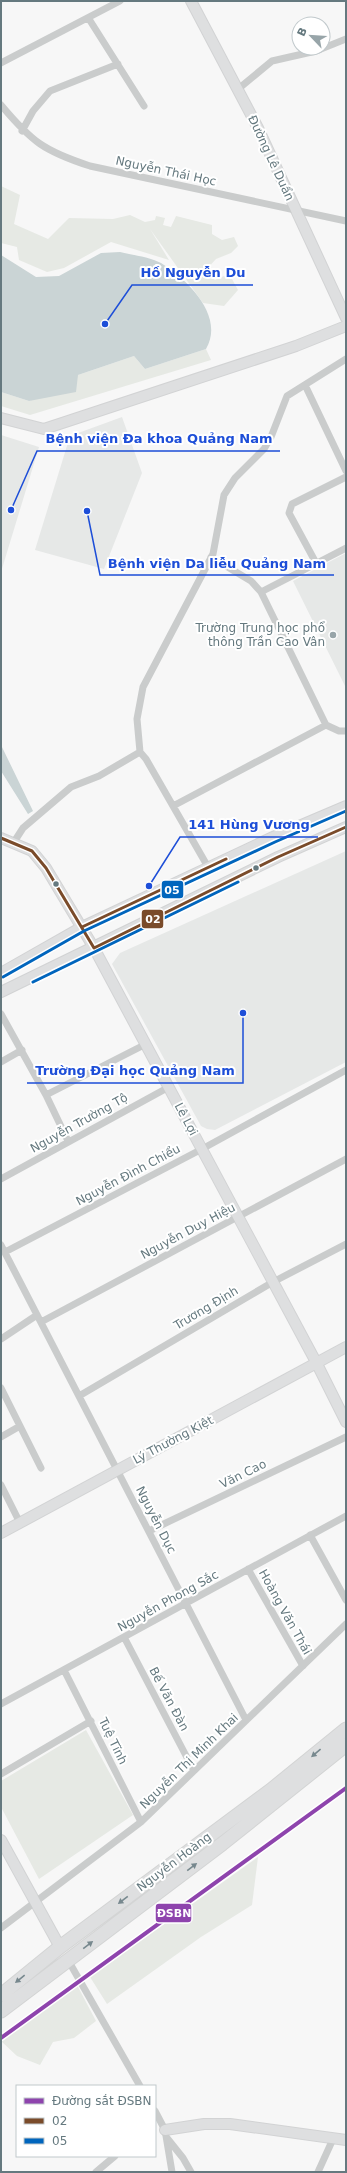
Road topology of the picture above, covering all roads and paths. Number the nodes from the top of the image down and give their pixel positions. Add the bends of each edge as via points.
1 (120, 1) edge
2 (191, 1) edge
3 (89, 19) junction
4 (346, 39) edge
5 (1, 63) edge
6 (118, 64) junction
7 (237, 90) junction
8 (1, 105) edge
9 (144, 106) dead end
10 (22, 131) junction
11 (295, 210) junction
12 (346, 221) edge
13 (346, 318) edge
14 (346, 326) edge
15 (346, 358) edge
16 (305, 385) junction
17 (1, 418) edge
18 (346, 471) edge
19 (346, 477) edge
20 (346, 548) edge
21 (211, 557) junction
22 (316, 563) junction
23 (261, 592) junction
24 (326, 725) junction
25 (346, 731) edge
26 (140, 752) junction
27 (173, 806) junction
28 (346, 806) edge
29 (346, 827) edge
30 (1, 838) edge
31 (14, 842) junction
32 (208, 867) junction
33 (82, 927) junction
34 (94, 948) junction
35 (1, 973) edge
36 (1, 992) edge
37 (1, 1014) edge
38 (146, 1044) junction
39 (22, 1050) junction
40 (1, 1062) edge
41 (346, 1070) edge
42 (169, 1087) junction
43 (46, 1095) junction
44 (68, 1141) junction
45 (202, 1149) junction
46 (346, 1159) edge
47 (1, 1179) edge
48 (238, 1216) junction
49 (346, 1244) edge
50 (1, 1245) edge
51 (5, 1252) junction
52 (273, 1282) junction
53 (37, 1314) junction
54 (41, 1322) junction
55 (1, 1339) edge
56 (346, 1347) edge
57 (316, 1362) junction
58 (1, 1388) edge
59 (79, 1396) junction
60 (346, 1422) edge
61 (20, 1426) junction
62 (1, 1437) edge
63 (346, 1437) edge
64 (41, 1468) dead end
65 (117, 1470) junction
66 (1, 1485) edge
67 (346, 1516) edge
68 (20, 1523) junction
69 (149, 1531) junction
70 (1, 1533) edge
71 (310, 1535) junction
72 (248, 1569) junction
73 (346, 1600) edge
74 (186, 1603) junction
75 (346, 1624) edge
76 (124, 1637) junction
77 (303, 1666) junction
78 (64, 1670) junction
79 (1, 1704) edge
80 (246, 1720) junction
81 (91, 1721) junction
82 (346, 1729) edge
83 (346, 1745) edge
84 (194, 1771) junction
85 (1, 1774) edge
86 (141, 1822) junction
87 (1, 1840) edge
88 (36, 1902) junction
89 (1, 1928) edge
90 (60, 1947) junction
91 (68, 1960) junction
92 (1, 1995) edge
93 (1, 2011) edge
94 (139, 2085) edge
95 (156, 2114) edge
96 (162, 2130) edge
97 (334, 2139) junction
98 (346, 2140) edge
99 (114, 2157) edge
100 (96, 2172) edge
101 (172, 2172) edge
102 (191, 2172) edge
103 (318, 2172) edge

1 - 3 street
2 - 7 street, Đường Lê Duẩn
3 - 5 street
3 - 6 street
4 - 7 street via 316,51 272,60
6 - 9 street
6 - 10 street via 50,91 33,111
7 - 11 street, Đường Lê Duẩn
8 - 10 street, Nguyễn Thái Học
10 - 11 street, Nguyễn Thái Học via 42,147 90,166
11 - 12 street, Nguyễn Thái Học
11 - 13 street, Đường Lê Duẩn
14 - 17 street via 296,346 44,429 39,430
15 - 16 street
16 - 18 street
16 - 21 street via 288,396 264,449 235,478 224,495 216,546
19 - 22 street via 292,504 290,508 289,513
20 - 22 street
21 - 23 street via 251,581
21 - 26 street via 143,687 137,719
22 - 23 street
23 - 24 street
24 - 25 street via 339,731
24 - 27 street
26 - 27 street
26 - 31 street via 99,776 71,787 22,828
27 - 32 street
28 - 32 street via 273,836
29 - 34 street via 278,857
30 - 31 street, Lê Lợi
31 - 33 street, Lê Lợi via 32,850
32 - 33 street
33 - 34 street, Lê Lợi
33 - 35 street
34 - 36 street
34 - 38 street, Lê Lợi
37 - 39 street
38 - 42 street, Lê Lợi
38 - 43 street
39 - 40 street
39 - 43 street
41 - 45 street, Nguyễn Đình Chiểu
42 - 44 street, Nguyễn Trường Tộ
42 - 45 street, Lê Lợi
43 - 44 street
44 - 47 street, Nguyễn Trường Tộ
45 - 48 street, Lê Lợi
45 - 51 street, Nguyễn Đình Chiểu
46 - 48 street, Nguyễn Duy Hiệu
48 - 52 street, Lê Lợi
48 - 54 street, Nguyễn Duy Hiệu
49 - 52 street, Trương Định
50 - 51 street, Nguyễn Dục
51 - 53 street, Nguyễn Dục
52 - 57 street, Lê Lợi
52 - 59 street, Trương Định
53 - 54 street, Nguyễn Dục
53 - 55 street
54 - 59 street, Nguyễn Dục
56 - 57 street, Lý Thường Kiệt
57 - 60 street, Lê Lợi
57 - 65 street, Lý Thường Kiệt
58 - 61 street
59 - 65 street, Nguyễn Dục
61 - 62 street
61 - 64 street
63 - 69 street, Văn Cao
65 - 68 street, Lý Thường Kiệt
65 - 69 street, Nguyễn Dục
66 - 68 street
67 - 71 street, Nguyễn Phong Sắc
68 - 70 street, Lý Thường Kiệt
69 - 74 street, Nguyễn Dục
71 - 72 street, Nguyễn Phong Sắc
71 - 73 street
72 - 74 street, Nguyễn Phong Sắc
72 - 77 street, Hoàng Văn Thái
74 - 76 street, Nguyễn Phong Sắc
74 - 80 street, Nguyễn Dục
75 - 77 street, Nguyễn Thị Minh Khai
76 - 78 street, Nguyễn Phong Sắc
76 - 84 street, Bế Văn Đàn
77 - 80 street, Nguyễn Thị Minh Khai
78 - 79 street, Nguyễn Phong Sắc
78 - 81 street, Tuệ Tĩnh
80 - 84 street, Nguyễn Thị Minh Khai
81 - 85 street
81 - 86 street, Tuệ Tĩnh
82 -> 90 highway, Nguyễn Hoàng via 271,1790
91 -> 83 highway, Nguyễn Hoàng via 222,1844
84 - 86 street, Nguyễn Thị Minh Khai
86 - 88 street, Nguyễn Thị Minh Khai
87 - 88 street
88 - 89 street, Nguyễn Thị Minh Khai
88 - 90 street
90 - 91 highway
90 -> 92 highway, Nguyễn Hoàng
91 - 93 highway, Nguyễn Hoàng
91 - 94 street
95 - 96 street
96 - 97 street via 204,2124 230,2124
96 - 101 street
96 - 102 street
97 - 98 street
97 - 103 street
99 - 100 street

